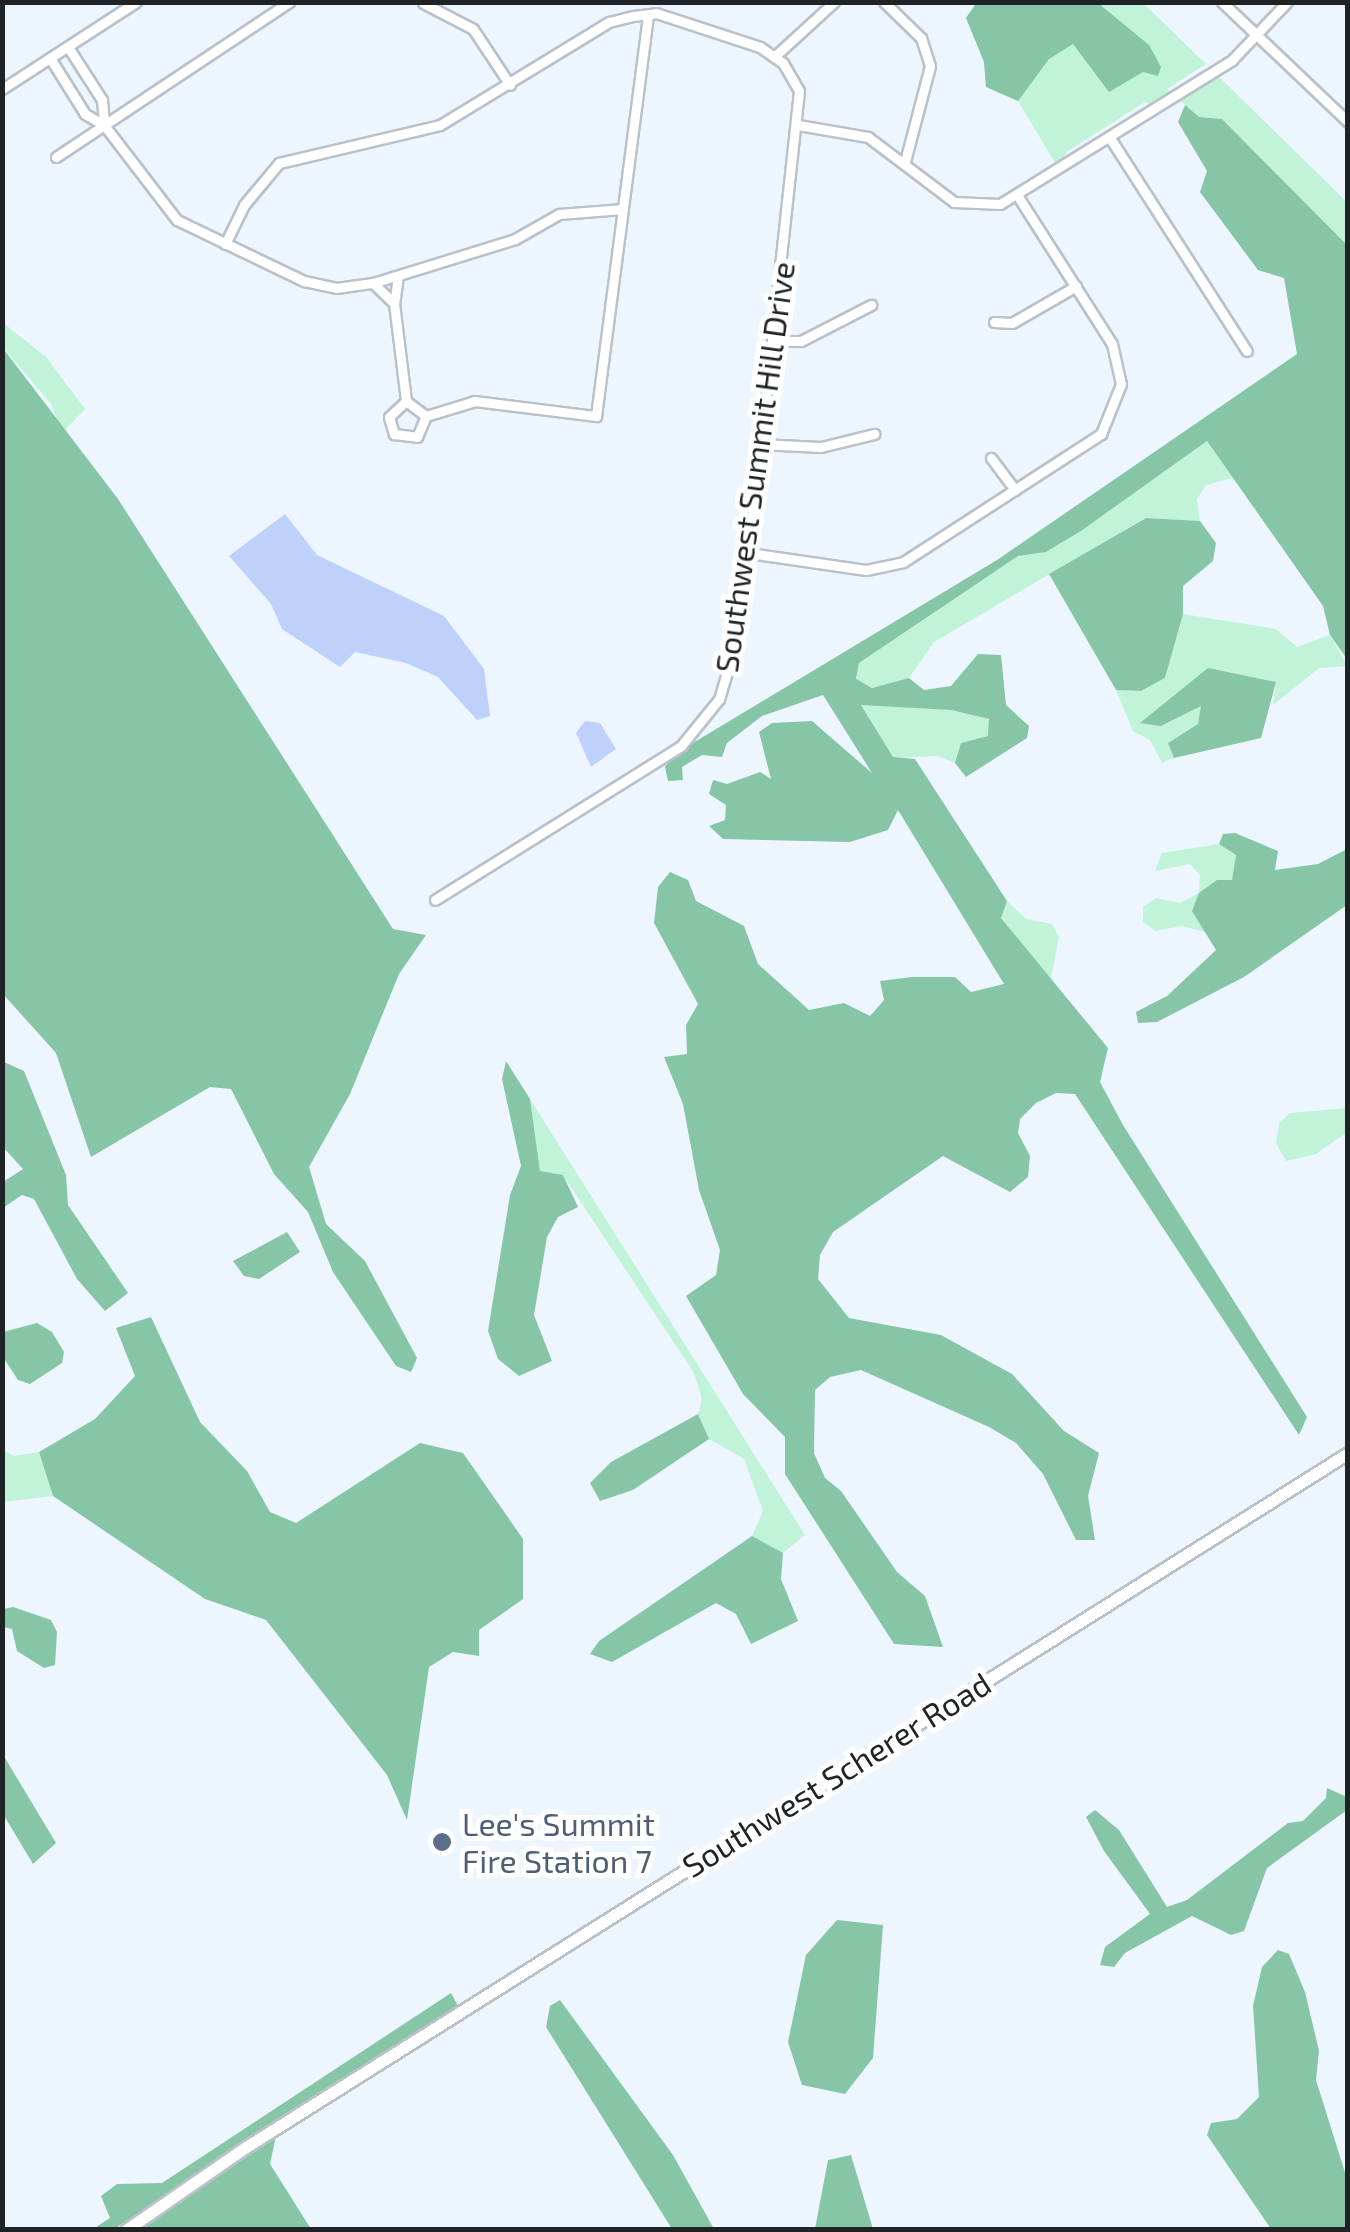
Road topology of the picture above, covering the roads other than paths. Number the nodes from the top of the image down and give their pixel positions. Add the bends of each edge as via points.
1 (136, 2) edge
2 (289, 2) edge
3 (834, 2) edge
4 (884, 2) edge
5 (1222, 2) edge
6 (1287, 2) edge
7 (423, 3) edge
8 (648, 14) junction
9 (1257, 36) junction
10 (68, 47) junction
11 (774, 57) junction
12 (50, 58) junction
13 (510, 85) junction
14 (2, 88) edge
15 (1348, 122) edge
16 (104, 125) junction
17 (798, 125) junction
18 (1110, 138) junction
19 (56, 157) dead end
20 (905, 161) junction
21 (1018, 198) junction
22 (623, 209) junction
23 (224, 244) junction
24 (398, 276) junction
25 (373, 284) junction
26 (1076, 286) junction
27 (394, 303) junction
28 (871, 306) dead end
29 (994, 322) dead end
30 (772, 341) junction
31 (1246, 351) dead end
32 (406, 401) junction
33 (426, 416) junction
34 (874, 434) dead end
35 (759, 444) junction
36 (991, 458) dead end
37 (1015, 490) junction
38 (749, 553) junction
39 (436, 900) dead end
40 (1348, 1453) edge
41 (126, 2230) edge

1 - 10 street
2 - 16 street
3 - 11 street
4 - 20 street via 921,38 930,66
5 - 9 street
6 - 9 street
7 - 13 street via 473,28
8 - 11 street
8 - 13 street via 609,22
8 - 22 street
9 - 15 street
9 - 18 street via 1229,62
10 - 12 street
10 - 16 street via 102,100
11 - 17 street, Southwest Summit Hill Drive via 800,92
12 - 14 street
12 - 16 street via 85,114
13 - 23 street via 440,125 279,163 244,204
16 - 19 street
16 - 23 street via 155,199 177,220
17 - 20 street via 868,136
17 - 30 street, Southwest Summit Hill Drive
18 - 21 street
18 - 31 street
20 - 21 street via 954,202 980,207
21 - 26 street
22 - 24 street via 560,214 515,239
22 - 33 street via 596,416 475,401
23 - 25 street via 304,281 336,288
24 - 25 street
24 - 27 street
25 - 27 street
26 - 29 street via 1012,323
26 - 37 street via 1112,344 1118,401 1101,434
27 - 32 street
28 - 30 street via 801,341
30 - 35 street, Southwest Summit Hill Drive
32 - 33 street
32 - 33 street via 391,411 388,423 405,440 422,433
34 - 35 street via 822,447
35 - 38 street, Southwest Summit Hill Drive
36 - 37 street
37 - 38 street via 903,562 866,570
38 - 39 street, Southwest Summit Hill Drive via 728,677 700,728
40 - 41 main road, Southwest Scherer Road via 280,2126

